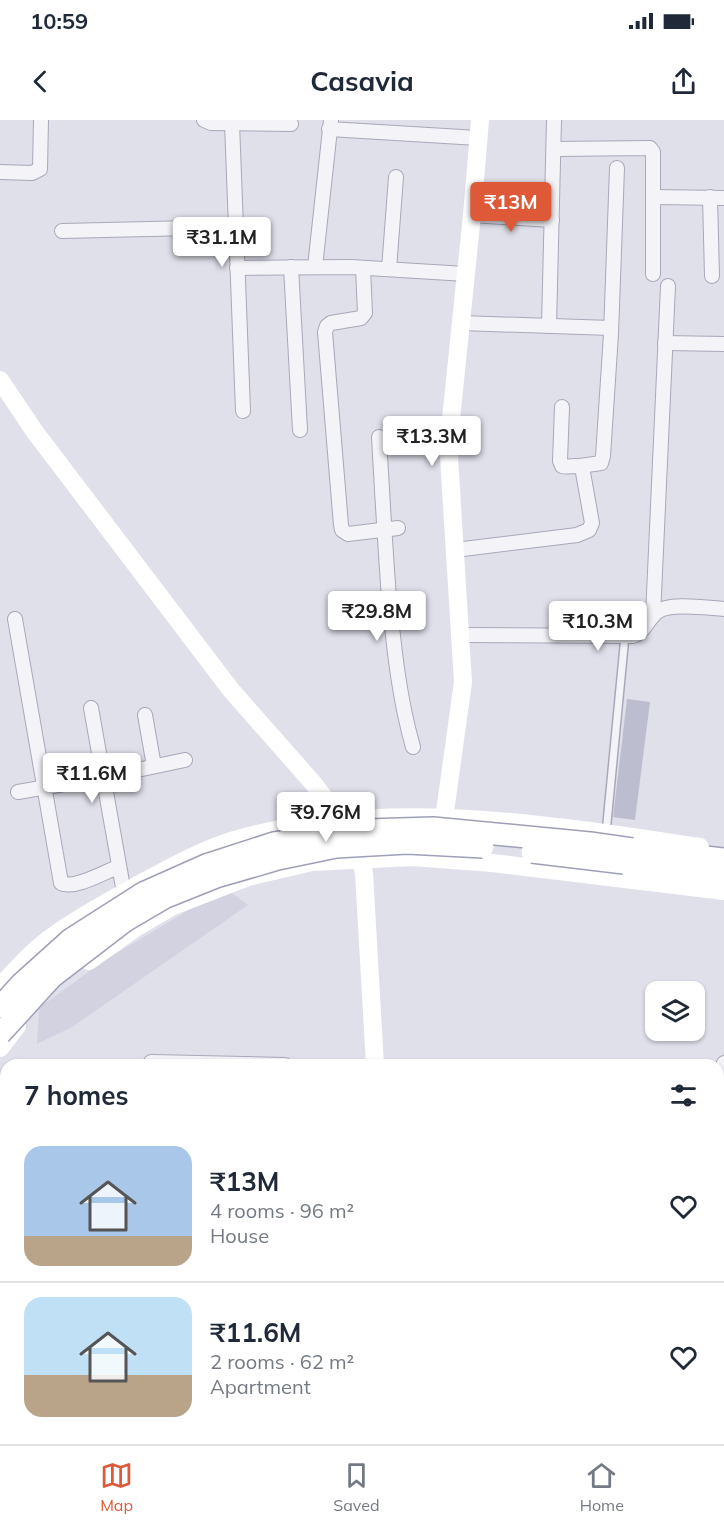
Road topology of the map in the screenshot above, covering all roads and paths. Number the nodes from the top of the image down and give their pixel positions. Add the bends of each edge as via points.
1 (41, 120) edge
2 (204, 120) edge
3 (554, 120) edge
4 (232, 123) junction
5 (291, 124) dead end
6 (330, 125) edge
7 (479, 129) edge
8 (554, 149) junction
9 (616, 168) dead end
10 (0, 172) edge
11 (396, 177) dead end
12 (653, 197) junction
13 (717, 197) edge
14 (472, 215) junction
15 (552, 220) junction
16 (236, 228) junction
17 (62, 231) dead end
18 (291, 267) junction
19 (315, 267) junction
20 (237, 268) junction
21 (363, 268) junction
22 (389, 269) junction
23 (466, 274) junction
24 (653, 274) dead end
25 (712, 276) dead end
26 (668, 286) dead end
27 (461, 323) junction
28 (549, 326) junction
29 (611, 328) junction
30 (665, 344) junction
31 (724, 345) edge
32 (0, 380) edge
33 (562, 406) dead end
34 (243, 411) dead end
35 (300, 430) dead end
36 (379, 437) dead end
37 (580, 466) junction
38 (399, 528) dead end
39 (384, 530) junction
40 (455, 550) junction
41 (724, 609) edge
42 (653, 616) junction
43 (15, 619) dead end
44 (461, 634) junction
45 (625, 636) junction
46 (91, 708) dead end
47 (145, 715) dead end
48 (413, 747) dead end
49 (185, 760) dead end
50 (154, 766) junction
51 (104, 777) junction
52 (45, 788) junction
53 (18, 792) dead end
54 (444, 819) junction
55 (341, 821) junction
56 (606, 833) junction
57 (724, 850) edge
58 (628, 856) junction
59 (362, 858) junction
60 (724, 859) edge
61 (118, 867) junction
62 (724, 877) edge
63 (724, 891) edge
64 (124, 893) junction
65 (0, 987) edge
66 (0, 1006) edge
67 (0, 1034) edge
68 (0, 1048) edge
69 (375, 1059) edge

1 - 10 street via 40,169 32,173
2 - 4 street
3 - 8 street
4 - 5 street
4 - 16 street
6 - 7 street
6 - 19 street
7 - 14 main road
8 - 12 street via 650,148
8 - 15 street
9 - 29 street
11 - 22 street
12 - 13 street
12 - 24 street
13 - 25 street
14 - 15 street
14 - 23 main road
15 - 28 street
16 - 17 street
16 - 20 street
18 - 19 street
18 - 20 street
18 - 35 street
19 - 21 street
20 - 34 street
21 - 22 street
21 - 39 street via 365,313 361,318 331,323 325,339 342,530 348,534
22 - 23 street
23 - 27 main road
26 - 30 street
27 - 28 street
27 - 40 main road via 449,444
28 - 29 street
29 - 37 street via 602,460
30 - 31 street
30 - 42 street
32 - 55 main road via 35,432 231,690
33 - 37 street via 560,464
36 - 39 street
37 - 40 street via 592,523 589,530 577,535
38 - 39 street
39 - 48 street via 394,656
40 - 44 main road
41 - 42 street via 666,608
42 - 45 street via 640,634
43 - 52 street
44 - 45 street
44 - 54 main road via 462,699
45 - 56 lane
46 - 51 street
47 - 50 street
49 - 50 street
50 - 51 street
51 - 52 street
51 - 61 street
52 - 53 street
52 - 61 street via 61,883 73,885
54 - 55 main road
54 - 56 main road
55 - 59 main road
55 - 64 main road via 244,837 180,862
56 - 57 main road
58 - 60 main road
58 - 62 main road
58 - 66 main road, bridge via 434,828 367,830 274,843 206,865 143,893 71,939
58 - 67 main road, bridge via 407,843 336,847 278,859 166,897 125,921 52,976
59 - 63 main road via 412,856 492,863
59 - 68 main road via 312,862 248,877 173,906 99,953 61,983
59 - 69 main road
61 - 64 street
64 - 65 main road via 54,935

